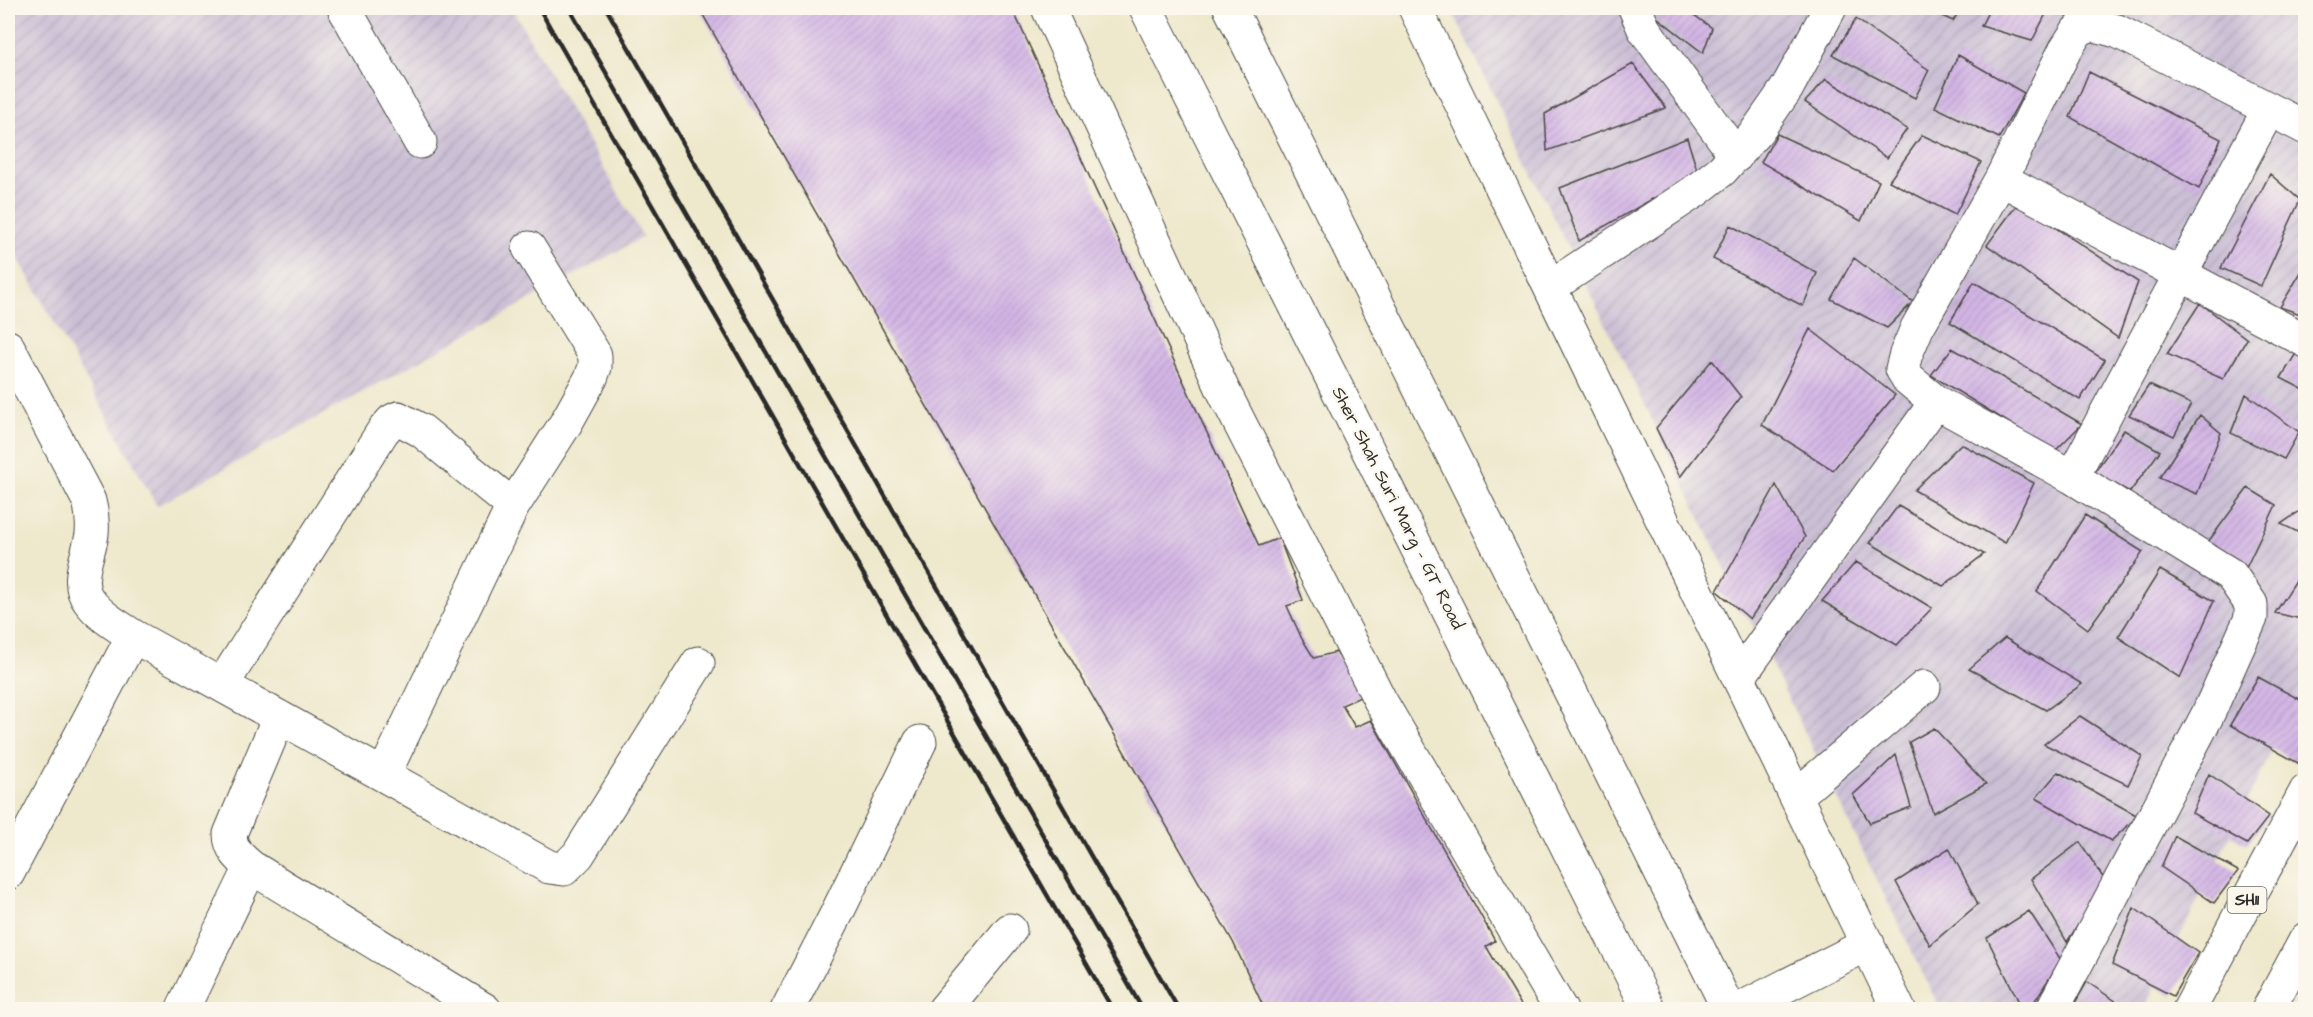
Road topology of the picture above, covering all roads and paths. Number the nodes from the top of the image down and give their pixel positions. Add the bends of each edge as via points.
1 (344, 8) edge
2 (1048, 8) edge
3 (1146, 8) edge
4 (1230, 8) edge
5 (1415, 8) edge
6 (1635, 8) edge
7 (1830, 8) edge
8 (2269, 109) junction
9 (2306, 128) edge
10 (420, 142) dead end
11 (1736, 156) junction
12 (2001, 179) junction
13 (529, 248) dead end
14 (2182, 274) junction
15 (1550, 287) junction
16 (2306, 341) edge
17 (8, 347) edge
18 (1936, 402) junction
19 (2072, 477) junction
20 (513, 506) junction
21 (133, 636) junction
22 (698, 663) dead end
23 (1739, 677) junction
24 (222, 685) junction
25 (1924, 687) dead end
26 (279, 717) junction
27 (920, 742) dead end
28 (384, 774) junction
29 (2306, 791) edge
30 (1796, 796) junction
31 (251, 867) junction
32 (8, 873) edge
33 (1010, 930) dead end
34 (2306, 939) edge
35 (1868, 944) junction
36 (182, 1010) edge
37 (485, 1010) edge
38 (787, 1010) edge
39 (944, 1010) edge
40 (1561, 1010) edge
41 (1649, 1010) edge
42 (1730, 1010) edge
43 (1738, 1010) edge
44 (1899, 1010) edge
45 (2052, 1010) edge
46 (2189, 1010) edge
47 (2268, 1010) edge

1 - 10 street
2 - 40 street via 1223,390 1380,700
3 - 41 street, Sher Shah Suri Marg - GT Road
4 - 42 street
5 - 15 street
6 - 11 street via 1644,30
7 - 11 street via 1787,88
8 - 9 street
8 - 12 street via 2117,31 2091,24 2078,30 2065,50
8 - 14 street
11 - 15 street via 1694,192
12 - 14 street
12 - 18 street via 1905,354 1902,369 1908,380
13 - 20 street via 595,355 595,367 566,423
14 - 16 street
14 - 19 street
15 - 23 street
17 - 21 street via 89,501 92,531 81,581 83,591 102,615
18 - 19 street
18 - 23 street
19 - 45 street via 2231,574 2251,604 2251,618 2207,716
20 - 24 street via 422,430 398,418 392,421
20 - 28 street
21 - 24 street
21 - 32 street
22 - 28 street via 578,855 564,869 532,859
23 - 30 street
24 - 26 street
25 - 30 street
26 - 28 street
26 - 31 street via 230,834 235,852
27 - 38 street
29 - 46 street, SH11
30 - 35 street
31 - 36 street
31 - 37 street
33 - 39 street
34 - 47 street
35 - 43 street
35 - 44 street

